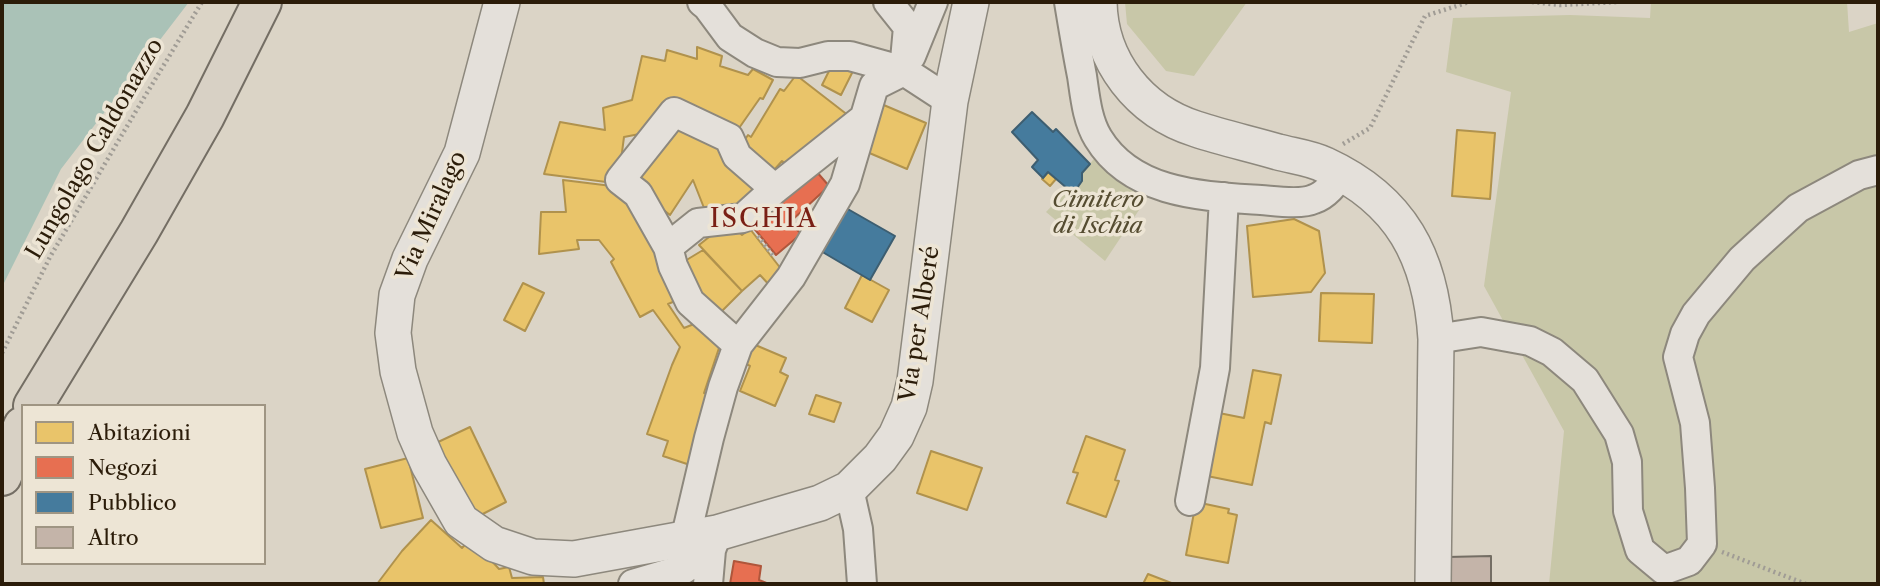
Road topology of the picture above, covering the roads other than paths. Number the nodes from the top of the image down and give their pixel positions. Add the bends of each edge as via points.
1 (262, 2) edge
2 (502, 2) edge
3 (702, 2) edge
4 (888, 2) edge
5 (933, 2) edge
6 (971, 2) edge
7 (1069, 2) edge
8 (1099, 2) edge
9 (904, 71) junction
10 (950, 101) junction
11 (863, 119) junction
12 (1332, 169) junction
13 (1878, 170) edge
14 (775, 189) junction
15 (1224, 197) junction
16 (668, 247) junction
17 (1435, 326) junction
18 (738, 345) junction
19 (34, 404) edge
20 (21, 431) edge
21 (2, 475) edge
22 (849, 489) junction
23 (1190, 501) dead end
24 (704, 541) junction
25 (633, 584) edge
26 (708, 584) edge
27 (862, 584) edge
28 (1433, 584) edge

1 - 19 main road via 146,221
2 - 24 street, Via Miralago via 462,153 397,295 393,333 415,433 461,521 494,544 533,557 574,559
3 - 9 street via 730,37 777,62 850,56
4 - 9 street via 908,27
5 - 9 street
6 - 10 street, Via per Alberé
7 - 15 street via 1088,111 1097,136 1112,156 1153,184
8 - 12 street via 1106,46 1117,68 1133,90 1160,113 1193,129
9 - 10 street
9 - 11 street via 874,86
10 - 22 street, Via per Alberé via 909,407 880,458
11 - 14 street
11 - 18 street via 845,184 791,277
12 - 15 street via 1329,190 1313,200
12 - 17 street via 1377,198 1405,230 1428,282
13 - 17 street via 1859,175 1798,208 1742,259 1685,334 1678,357 1695,423 1702,544 1689,561 1664,570 1640,550 1628,511 1627,461 1619,434 1585,380 1552,352 1530,341
14 - 16 street via 743,218 698,223
14 - 16 street via 737,156 729,138 674,112 620,180 638,194
15 - 23 street via 1215,368
16 - 18 street via 690,302
17 - 28 street
18 - 24 street via 712,425
20 - 21 main road
22 - 24 street, Via per Alberé
22 - 27 street via 858,528
24 - 25 street via 684,569
24 - 26 street

